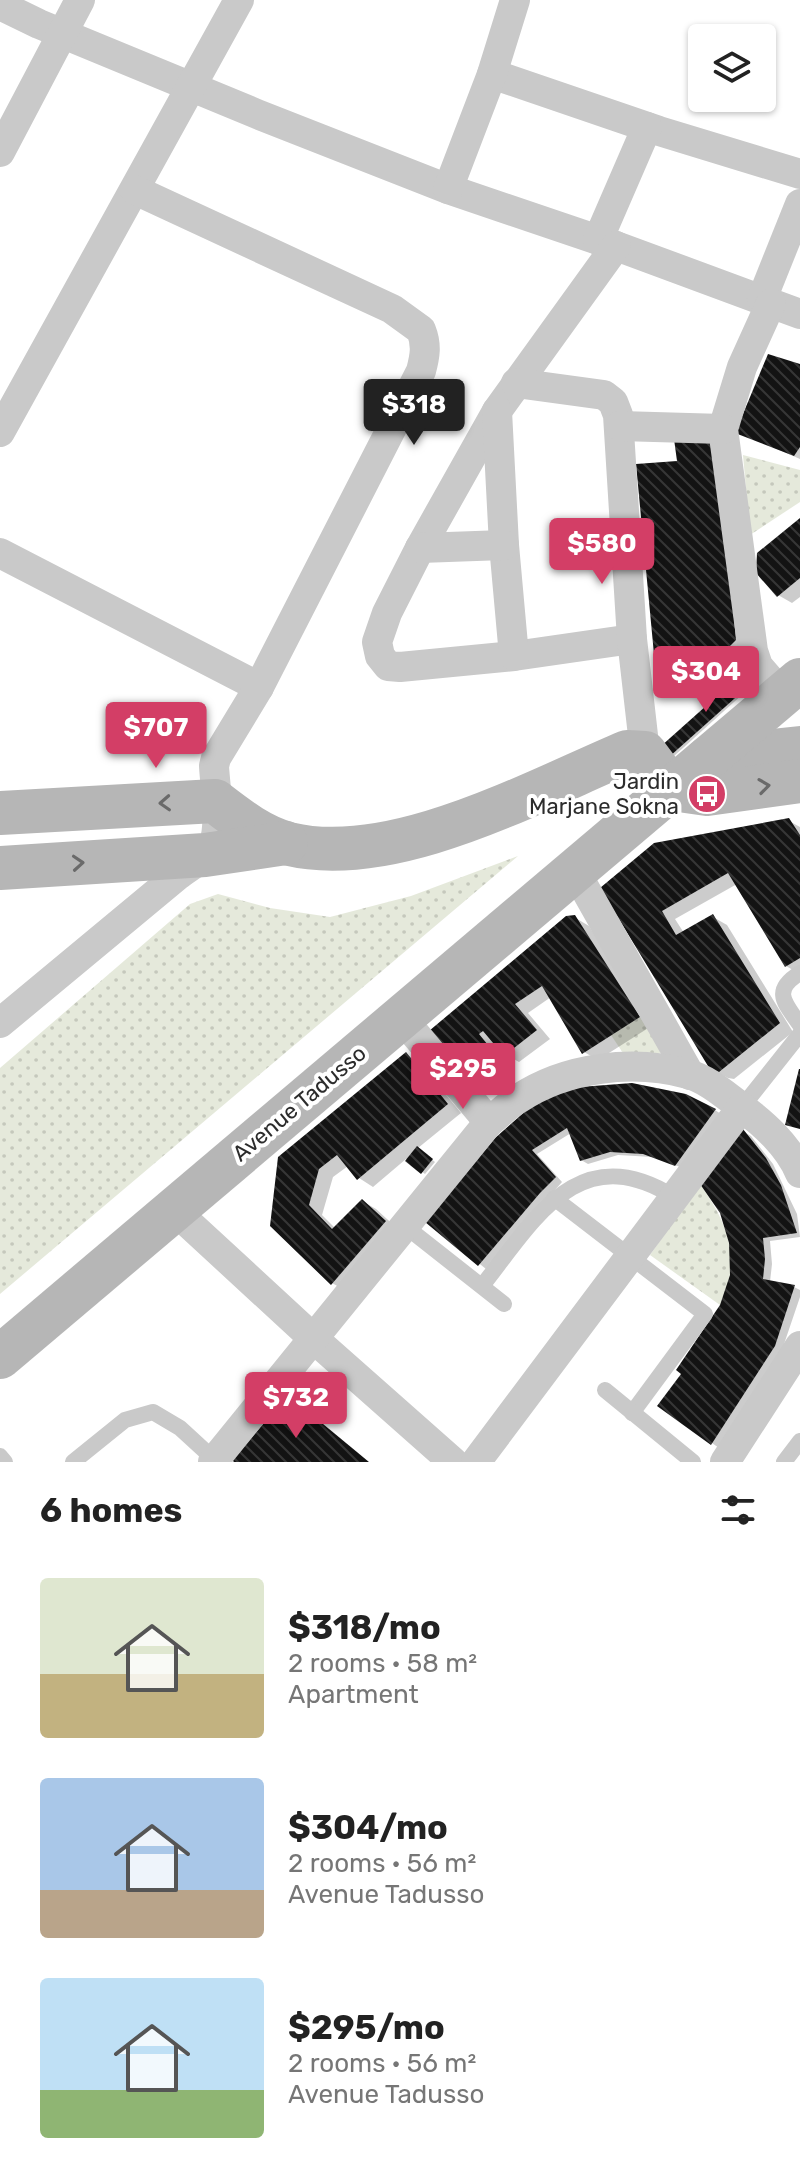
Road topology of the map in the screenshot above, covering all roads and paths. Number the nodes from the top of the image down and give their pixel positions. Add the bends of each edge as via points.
1 (80, 0) edge
2 (239, 0) edge
3 (515, 0) edge
4 (0, 5) edge
5 (62, 34) junction
6 (492, 74) junction
7 (193, 86) junction
8 (647, 127) junction
9 (0, 152) edge
10 (800, 174) edge
11 (448, 189) junction
12 (135, 190) junction
13 (800, 204) edge
14 (607, 243) junction
15 (766, 301) junction
16 (800, 314) edge
17 (516, 383) junction
18 (497, 411) junction
19 (620, 426) junction
20 (723, 429) junction
21 (0, 432) edge
22 (504, 545) junction
23 (420, 548) junction
24 (0, 553) edge
25 (632, 639) junction
26 (514, 656) junction
27 (259, 687) junction
28 (792, 688) edge
29 (800, 748) edge
30 (645, 753) junction
31 (708, 758) junction
32 (800, 781) edge
33 (672, 789) junction
34 (215, 801) junction
35 (0, 813) edge
36 (286, 843) junction
37 (205, 855) junction
38 (0, 868) edge
39 (575, 871) junction
40 (800, 973) edge
41 (400, 1016) junction
42 (0, 1023) edge
43 (800, 1025) edge
44 (800, 1034) edge
45 (690, 1075) junction
46 (742, 1107) junction
47 (489, 1122) junction
48 (790, 1144) edge
49 (800, 1173) edge
50 (674, 1197) junction
51 (554, 1198) junction
52 (173, 1209) junction
53 (405, 1226) junction
54 (630, 1256) junction
55 (482, 1286) junction
56 (504, 1304) dead end
57 (314, 1339) junction
58 (800, 1346) edge
59 (0, 1357) edge
60 (792, 1379) edge
61 (605, 1390) dead end
62 (632, 1413) junction
63 (800, 1441) edge
64 (0, 1456) edge
65 (215, 1461) edge
66 (5, 1462) edge
67 (73, 1462) edge
68 (453, 1462) edge
69 (476, 1462) edge
70 (693, 1462) edge
71 (725, 1462) edge
72 (784, 1462) edge

1 - 5 street
2 - 7 street
3 - 6 street
4 - 5 street
5 - 7 street
5 - 9 street
6 - 8 street
6 - 11 street
7 - 11 street
7 - 12 street
8 - 10 street
8 - 14 street
11 - 14 street
12 - 21 street
12 - 27 street via 392,309 424,338 421,371
13 - 15 street
14 - 15 street
14 - 17 street
15 - 16 street
15 - 20 street
17 - 18 street
17 - 19 street via 604,395 613,402
18 - 22 street
18 - 23 street
19 - 20 street
19 - 25 street
20 - 28 street via 753,651 758,666
22 - 23 street
22 - 26 street
23 - 26 street via 377,642 388,666
24 - 27 street
25 - 26 street
25 - 30 street
27 - 34 street via 216,758
28 - 31 street, Avenue Tadusso
29 - 31 street
30 - 33 street
30 - 36 street via 627,752 417,836 321,849
31 - 33 street, Avenue Tadusso
33 -> 32 street via 707,794
33 - 39 street, Avenue Tadusso
34 -> 35 street
34 - 36 street via 242,823
34 - 37 street via 217,834
36 - 37 street
38 -> 37 street
37 - 42 street
39 - 41 street, Avenue Tadusso
39 - 45 street
40 - 43 lane via 786,982 782,993
41 - 47 street
41 - 52 street, Avenue Tadusso
44 - 46 lane
45 - 46 street
45 - 47 street via 640,1067 599,1069 553,1081
46 - 48 street
46 - 50 street
47 - 53 street
48 - 49 street
50 - 51 lane via 644,1181 615,1177 586,1181
50 - 54 street
51 - 54 lane
51 - 55 lane
52 - 57 street
52 - 59 street, Avenue Tadusso
53 - 55 lane
53 - 57 street
54 - 62 lane via 705,1314
54 - 69 street
55 - 56 lane
57 - 65 street
57 - 68 street
58 - 60 street
60 - 71 street
61 - 62 lane
62 - 70 lane
63 - 72 lane
64 - 66 lane
65 - 67 lane via 180,1428 153,1412 125,1420

